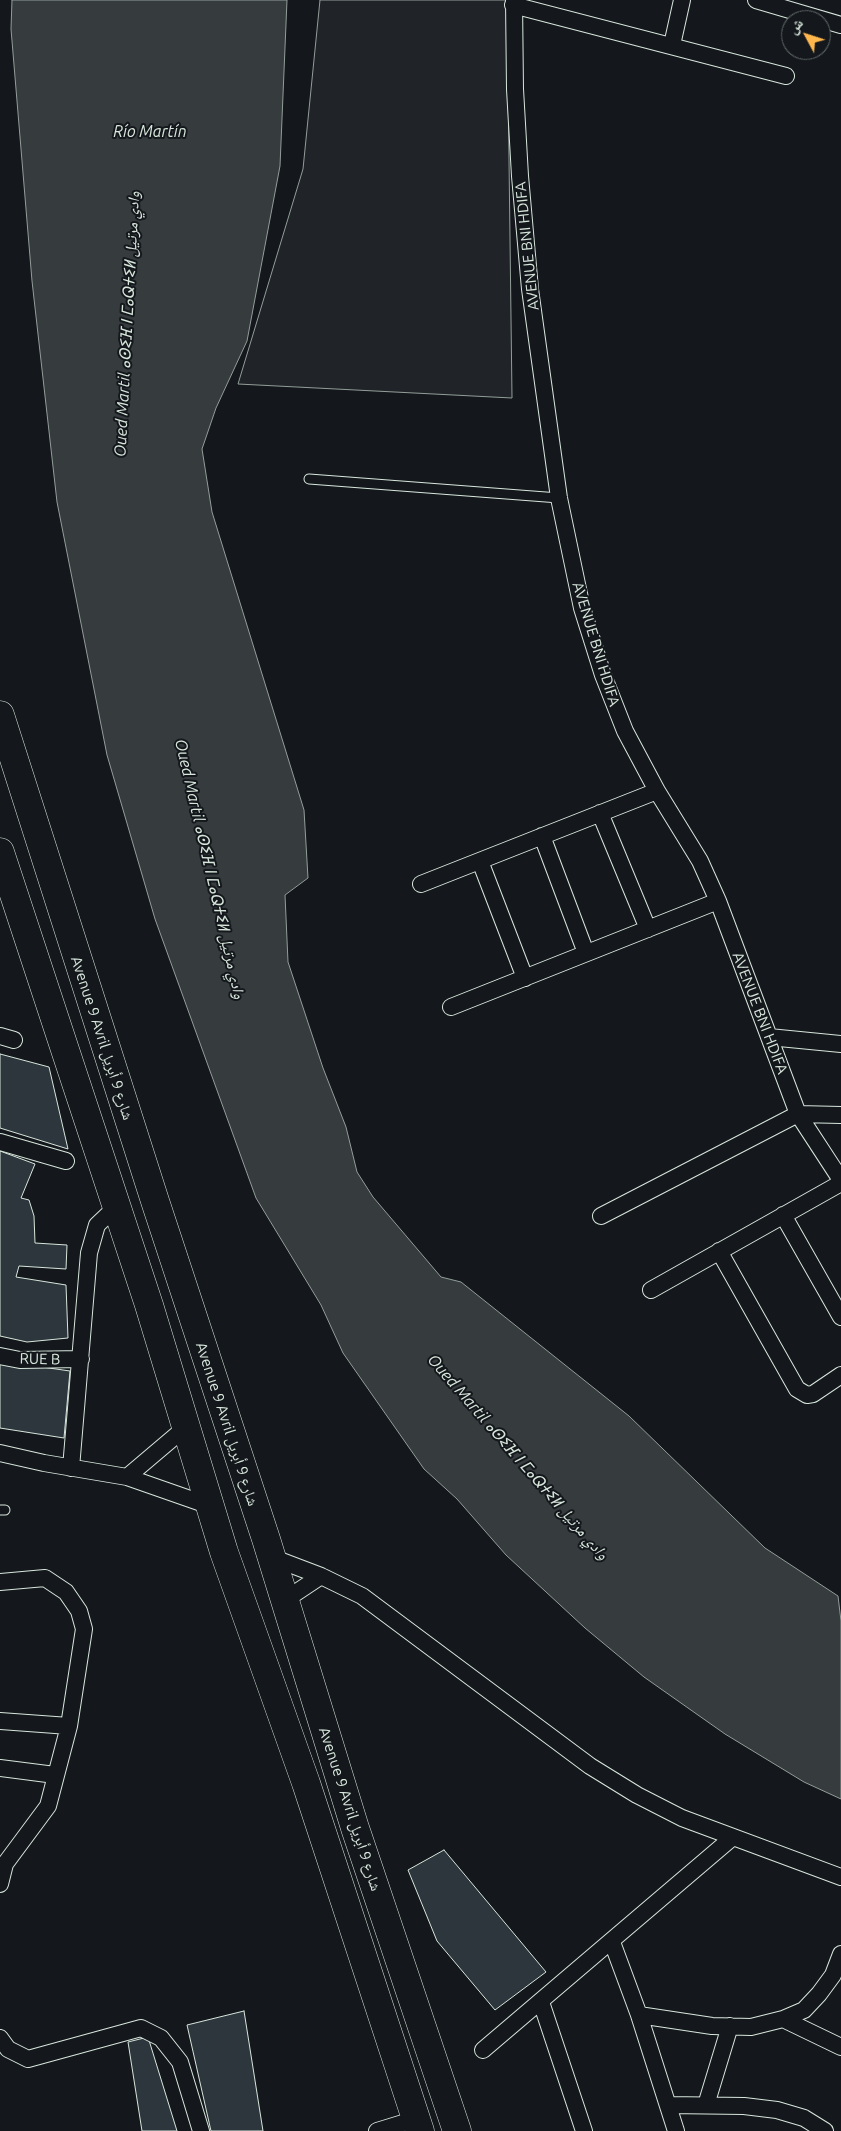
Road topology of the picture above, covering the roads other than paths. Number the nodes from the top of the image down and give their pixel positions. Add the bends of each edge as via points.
1 (682, 0) edge
2 (756, 0) edge
3 (513, 3) edge
4 (841, 25) edge
5 (672, 45) junction
6 (786, 76) dead end
7 (309, 479) dead end
8 (559, 498) junction
9 (0, 715) edge
10 (657, 791) junction
11 (600, 814) junction
12 (542, 836) junction
13 (0, 852) edge
14 (480, 860) junction
15 (421, 884) dead end
16 (718, 901) junction
17 (648, 929) junction
18 (586, 954) junction
19 (525, 978) junction
20 (451, 1007) dead end
21 (768, 1037) junction
22 (841, 1044) edge
23 (798, 1114) junction
24 (841, 1115) edge
25 (0, 1142) edge
26 (66, 1161) dead end
27 (841, 1182) edge
28 (116, 1206) junction
29 (784, 1215) junction
30 (601, 1216) dead end
31 (719, 1251) junction
32 (651, 1290) dead end
33 (841, 1317) edge
34 (0, 1356) edge
35 (81, 1359) junction
36 (841, 1375) edge
37 (186, 1427) junction
38 (0, 1453) edge
39 (71, 1468) junction
40 (127, 1477) junction
41 (210, 1506) junction
42 (271, 1557) junction
43 (321, 1576) junction
44 (0, 1582) edge
45 (285, 1600) junction
46 (0, 1721) edge
47 (69, 1726) junction
48 (0, 1768) edge
49 (55, 1775) junction
50 (733, 1837) junction
51 (841, 1877) edge
52 (0, 1884) edge
53 (612, 1942) junction
54 (841, 1954) edge
55 (837, 1976) edge
56 (541, 2002) junction
57 (638, 2015) junction
58 (783, 2020) junction
59 (730, 2026) junction
60 (0, 2038) edge
61 (841, 2047) edge
62 (483, 2050) dead end
63 (668, 2104) junction
64 (706, 2105) junction
65 (418, 2125) edge
66 (202, 2131) edge
67 (377, 2131) edge
68 (457, 2131) edge
69 (584, 2131) edge
70 (676, 2131) edge
71 (825, 2131) edge

1 - 5 street
2 - 4 street
3 - 5 street
3 - 8 street, AVENUE BNI HDIFA via 520,176
5 - 6 street
7 - 8 lane
8 - 10 street, AVENUE BNI HDIFA via 582,608 603,675 625,731
9 - 42 highway, Avenue 9 Avril شارع 9 أبريل
10 - 11 street
10 - 16 street, AVENUE BNI HDIFA via 700,862
11 - 12 street
11 - 17 street
12 - 14 street
12 - 18 street
13 - 28 highway
14 - 15 street
14 - 19 street
16 - 17 street
16 - 21 street, AVENUE BNI HDIFA
17 - 18 street
18 - 19 street
19 - 20 street
21 - 22 street
21 - 23 street, AVENUE BNI HDIFA
23 - 24 street
23 - 27 street, AVENUE BNI HDIFA
23 - 30 street
25 - 26 street
27 - 29 street
28 - 35 street via 104,1216 93,1233
28 - 37 highway
29 - 31 street
29 - 33 street
31 - 32 street
31 - 36 street via 797,1389 807,1396
34 - 35 street, RUE B via 20,1360
35 - 39 street
37 - 40 street
37 - 41 highway
38 - 39 street
39 - 40 street
40 - 41 street
41 - 65 highway via 306,1783
42 - 43 street
42 - 45 highway, Avenue 9 Avril شارع 9 أبريل
43 - 45 street
43 - 50 street via 362,1596 590,1766 682,1818
44 - 47 street via 45,1578 66,1592 79,1611 84,1629
45 - 68 highway, Avenue 9 Avril شارع 9 أبريل via 355,1828
46 - 47 street
47 - 49 street
48 - 49 street
49 - 52 street via 48,1806 5,1864
50 - 51 street
50 - 53 street
53 - 56 street
53 - 57 street
54 - 55 street
55 - 58 street via 804,2010
56 - 62 street
56 - 69 street
57 - 59 street
57 - 63 street
58 - 59 street via 751,2027
58 - 61 street
59 - 64 street
60 - 66 street via 8,2049 28,2059 142,2028 161,2038 180,2062
63 - 64 street
63 - 70 street
64 - 71 street via 778,2110 804,2118
65 - 67 street

